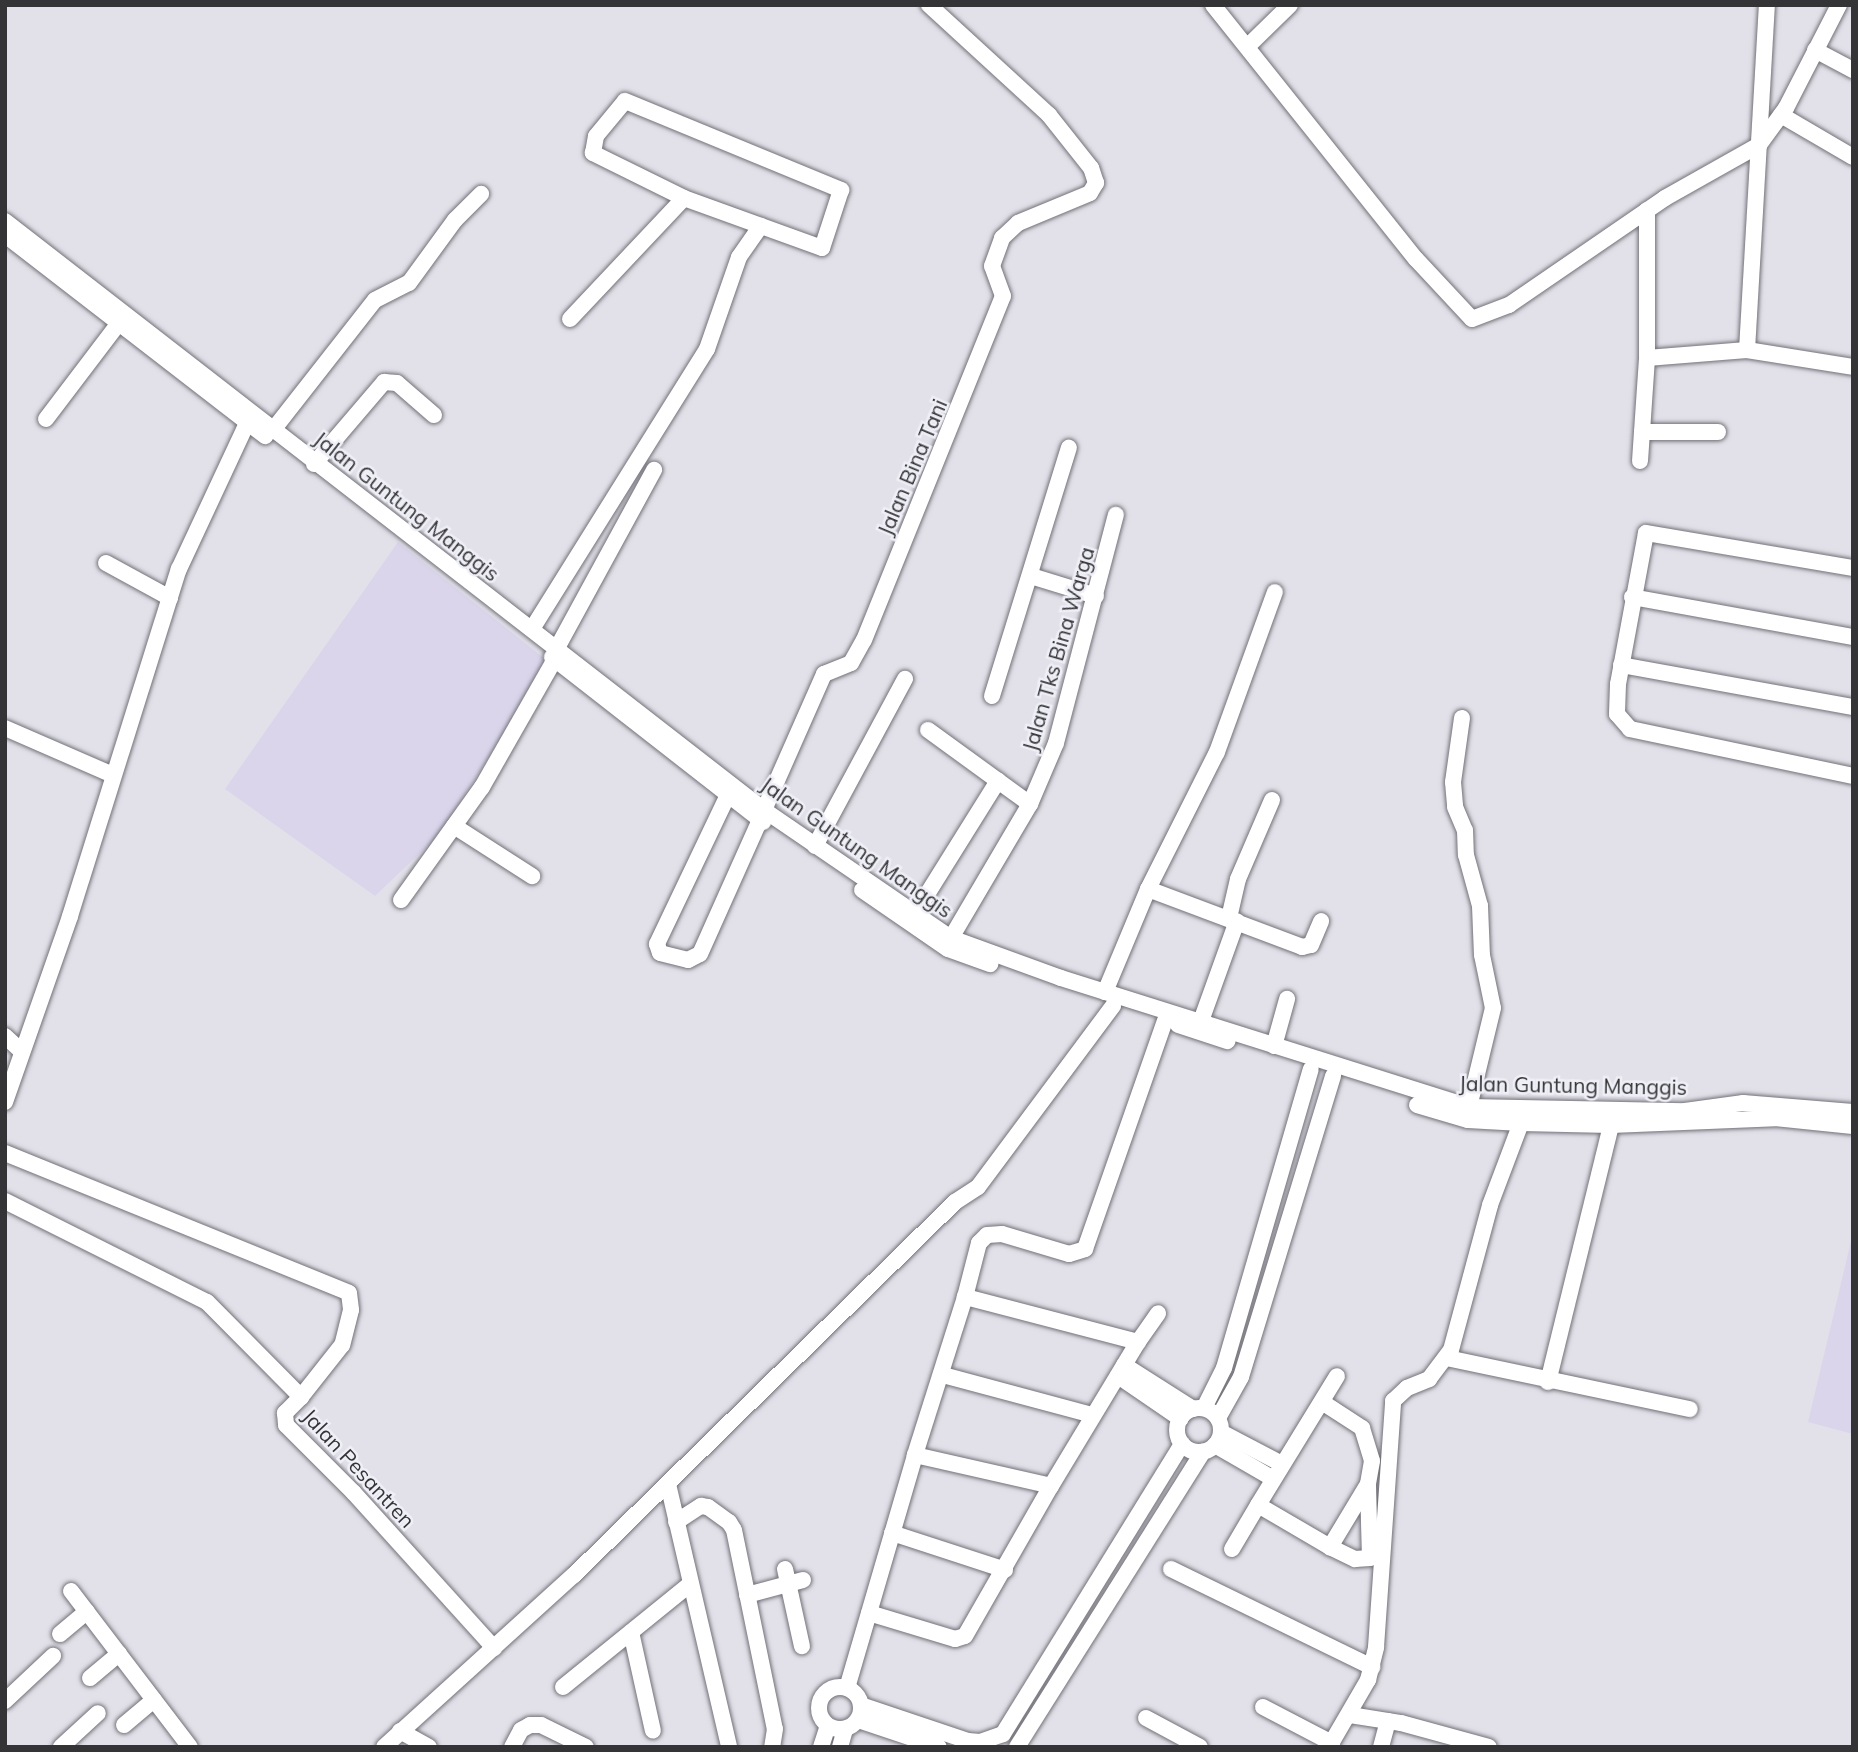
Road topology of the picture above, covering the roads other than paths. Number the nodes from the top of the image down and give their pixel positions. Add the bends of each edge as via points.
1 (929, 5) edge
2 (1213, 5) edge
3 (1290, 5) edge
4 (1767, 5) edge
5 (1839, 5) edge
6 (1247, 47) junction
7 (1815, 50) junction
8 (1853, 70) edge
9 (1783, 111) junction
10 (1759, 145) junction
11 (1853, 145) edge
12 (1853, 157) edge
13 (481, 194) dead end
14 (684, 198) junction
15 (1647, 211) junction
16 (5, 221) edge
17 (761, 226) junction
18 (5, 235) edge
19 (570, 319) dead end
20 (118, 324) junction
21 (1747, 350) junction
22 (1647, 358) junction
23 (1853, 367) edge
24 (434, 415) dead end
25 (47, 419) dead end
26 (259, 426) junction
27 (1642, 432) junction
28 (1718, 432) dead end
29 (1069, 448) dead end
30 (1640, 461) dead end
31 (314, 464) junction
32 (654, 470) dead end
33 (1116, 515) dead end
34 (106, 563) dead end
35 (1853, 568) edge
36 (1031, 576) junction
37 (1275, 592) dead end
38 (1096, 596) junction
39 (1632, 597) junction
40 (170, 598) junction
41 (532, 629) junction
42 (1853, 637) edge
43 (556, 653) junction
44 (1621, 665) junction
45 (905, 679) dead end
46 (992, 696) dead end
47 (1853, 707) edge
48 (1462, 718) dead end
49 (5, 728) edge
50 (928, 730) dead end
51 (113, 775) junction
52 (1853, 776) edge
53 (998, 781) junction
54 (727, 797) junction
55 (1272, 800) dead end
56 (1030, 804) junction
57 (762, 815) junction
58 (454, 827) junction
59 (815, 846) junction
60 (532, 876) dead end
61 (1148, 889) junction
62 (401, 900) dead end
63 (916, 912) junction
64 (1233, 919) junction
65 (1321, 921) dead end
66 (951, 937) junction
67 (1109, 999) junction
68 (1287, 999) dead end
69 (1166, 1021) junction
70 (1201, 1021) junction
71 (5, 1035) edge
72 (1274, 1046) junction
73 (22, 1052) junction
74 (1311, 1069) junction
75 (1333, 1076) junction
76 (5, 1102) edge
77 (1469, 1107) junction
78 (1853, 1112) edge
79 (1521, 1123) junction
80 (1611, 1125) junction
81 (1853, 1126) edge
82 (5, 1153) edge
83 (5, 1201) edge
84 (965, 1297) junction
85 (1158, 1313) dead end
86 (1138, 1342) junction
87 (1447, 1358) junction
88 (1121, 1370) junction
89 (943, 1375) junction
90 (1337, 1376) dead end
91 (1548, 1382) junction
92 (301, 1396) junction
93 (1322, 1402) junction
94 (1690, 1409) dead end
95 (1192, 1412) junction
96 (1092, 1415) junction
97 (1214, 1437) junction
98 (1182, 1444) junction
99 (915, 1455) junction
100 (1282, 1464) junction
101 (1272, 1478) junction
102 (668, 1484) junction
103 (1368, 1484) junction
104 (1051, 1486) junction
105 (1258, 1505) junction
106 (676, 1522) junction
107 (892, 1533) junction
108 (1330, 1547) junction
109 (1232, 1549) dead end
110 (1171, 1569) dead end
111 (1005, 1570) junction
112 (690, 1584) junction
113 (71, 1591) dead end
114 (747, 1594) junction
115 (87, 1611) junction
116 (869, 1613) junction
117 (631, 1632) junction
118 (60, 1634) dead end
119 (802, 1646) dead end
120 (494, 1648) junction
121 (120, 1654) junction
122 (54, 1656) dead end
123 (1372, 1667) junction
124 (90, 1678) dead end
125 (563, 1687) dead end
126 (847, 1688) junction
127 (154, 1700) junction
128 (5, 1701) edge
129 (1263, 1707) dead end
130 (97, 1713) dead end
131 (1350, 1715) junction
132 (855, 1718) junction
133 (1146, 1718) dead end
134 (1388, 1721) junction
135 (124, 1725) dead end
136 (828, 1726) junction
137 (400, 1731) junction
138 (653, 1731) dead end
139 (933, 1740) edge
140 (1450, 1742) edge
141 (1330, 1745) edge
142 (61, 1747) edge
143 (190, 1747) edge
144 (384, 1747) edge
145 (429, 1747) edge
146 (512, 1747) edge
147 (586, 1747) edge
148 (729, 1747) edge
149 (772, 1747) edge
150 (821, 1747) edge
151 (840, 1747) edge
152 (1017, 1747) edge
153 (1200, 1747) edge
154 (1381, 1747) edge
155 (1489, 1747) edge

1 - 57 street, Jalan Bina Tani via 1049,115 1091,168 1096,183 1090,193 1018,223 1002,238 992,265 1003,296 868,630 851,663 824,674
2 - 6 street
3 - 6 street
4 - 10 street
5 - 7 street
6 - 15 street via 1416,259 1472,319 1509,304
7 - 8 street
7 - 9 street
9 - 10 street
9 - 11 street
9 - 12 street
10 - 15 street
10 - 21 street
13 - 26 street via 455,220 409,283 375,300
14 - 17 street
14 - 17 street via 593,153 596,136 625,102 843,192 821,249
14 - 19 street
15 - 22 street
16 - 26 street, Jalan Guntung Manggis
17 - 41 street via 739,257 707,349
18 - 20 street, Jalan Guntung Manggis
20 - 25 street
20 - 26 street, Jalan Guntung Manggis
21 - 22 street
21 - 23 street
22 - 27 street
24 - 31 street via 397,383 384,382
26 - 31 street, Jalan Guntung Manggis
26 - 40 street via 193,531
26 - 43 street, Jalan Guntung Manggis
27 - 28 street
27 - 30 street
29 - 36 street
31 - 41 street, Jalan Guntung Manggis
32 - 43 street
33 - 38 street, Jalan Tks Bina Warga
34 - 40 street
35 - 39 street via 1648,532 1642,536
36 - 38 street
36 - 46 street
37 - 61 street via 1217,752
38 - 56 street, Jalan Tks Bina Warga via 1056,743
39 - 42 street
39 - 44 street
40 - 51 street
41 - 43 street, Jalan Guntung Manggis
43 - 54 street, Jalan Guntung Manggis
43 - 57 street, Jalan Guntung Manggis
43 - 58 street via 482,787
44 - 47 street
44 - 52 street via 1617,714 1630,729
45 - 59 street
48 - 77 street via 1453,782 1455,807 1465,830 1466,855 1480,906 1482,955 1493,1008
49 - 51 street
50 - 53 street
51 - 73 street
53 - 56 street
53 - 63 street
54 - 57 street, Jalan Guntung Manggis
54 - 57 street, Jalan Bina Tani via 657,944 660,953 688,960 700,954
55 - 64 street via 1238,880
56 - 66 street, Jalan Tks Bina Warga
57 - 59 street, Jalan Guntung Manggis
57 - 67 street, Jalan Guntung Manggis via 948,949
58 - 60 street
58 - 62 street
59 - 63 street, Jalan Guntung Manggis
61 - 64 street
61 - 67 street
63 - 66 street, Jalan Guntung Manggis
64 - 65 street via 1307,947
64 - 70 street
66 - 67 street, Jalan Guntung Manggis
67 - 69 street, Jalan Guntung Manggis
67 - 70 street, Jalan Guntung Manggis
67 - 102 street via 994,1170 955,1202
68 - 72 street
69 - 74 street, Jalan Guntung Manggis
69 - 84 street via 1085,1249 1069,1254 1002,1234 987,1235 979,1243
70 - 72 street, Jalan Guntung Manggis
71 - 73 street
72 - 77 street, Jalan Guntung Manggis
73 - 76 street
74 - 75 street, Jalan Guntung Manggis
74 - 95 street via 1224,1368
75 - 79 street, Jalan Guntung Manggis via 1443,1114
75 - 97 street via 1241,1377
77 - 78 street, Jalan Guntung Manggis via 1685,1111 1743,1103
79 - 80 street, Jalan Guntung Manggis
79 - 87 street via 1490,1205
80 - 81 street, Jalan Guntung Manggis via 1775,1118
80 - 91 street
82 - 92 street via 344,1289 351,1300 342,1345
83 - 92 street, Jalan Pesantren via 199,1294
84 - 86 street
84 - 89 street
85 - 86 street
86 - 88 street
87 - 91 street
87 - 123 street via 1429,1379 1407,1388 1393,1402
88 - 95 street
88 - 96 street
89 - 96 street
89 - 99 street
90 - 93 street
91 - 94 street
92 - 120 street, Jalan Pesantren via 285,1413 286,1425
93 - 100 street
93 - 103 street via 1362,1428 1372,1461
95 - 97 street
95 - 98 street via 1178,1434
96 - 104 street
97 - 98 street
97 - 100 street
97 - 101 street
97 - 152 street
98 - 139 street via 1009,1728 980,1742
99 - 104 street
99 - 107 street
100 - 101 street
101 - 105 street
102 - 106 street
102 - 120 street
103 - 108 street
103 - 108 street via 1370,1558 1355,1559
104 - 111 street
105 - 108 street
105 - 109 street
106 - 112 street
106 - 114 street via 701,1506 729,1522
107 - 111 street
107 - 116 street
110 - 123 street
111 - 116 street via 960,1639
112 - 117 street
112 - 148 street
113 - 115 street
114 - 119 street via 793,1578
114 - 149 street via 775,1729
115 - 118 street
115 - 121 street
116 - 126 street
117 - 125 street
117 - 138 street
120 - 137 street
121 - 124 street
121 - 127 street
122 - 128 street
123 - 131 street
126 - 132 street
126 - 136 street via 832,1689 821,1699 820,1713
127 - 135 street
127 - 143 street
129 - 141 street
130 - 142 street
131 - 134 street
131 - 141 street
132 - 136 street
132 - 139 street
132 - 151 street
133 - 153 street
134 - 140 street
134 - 154 street
136 - 150 street
137 - 144 street
137 - 145 street
140 - 155 street
146 - 147 street via 521,1730 530,1725

